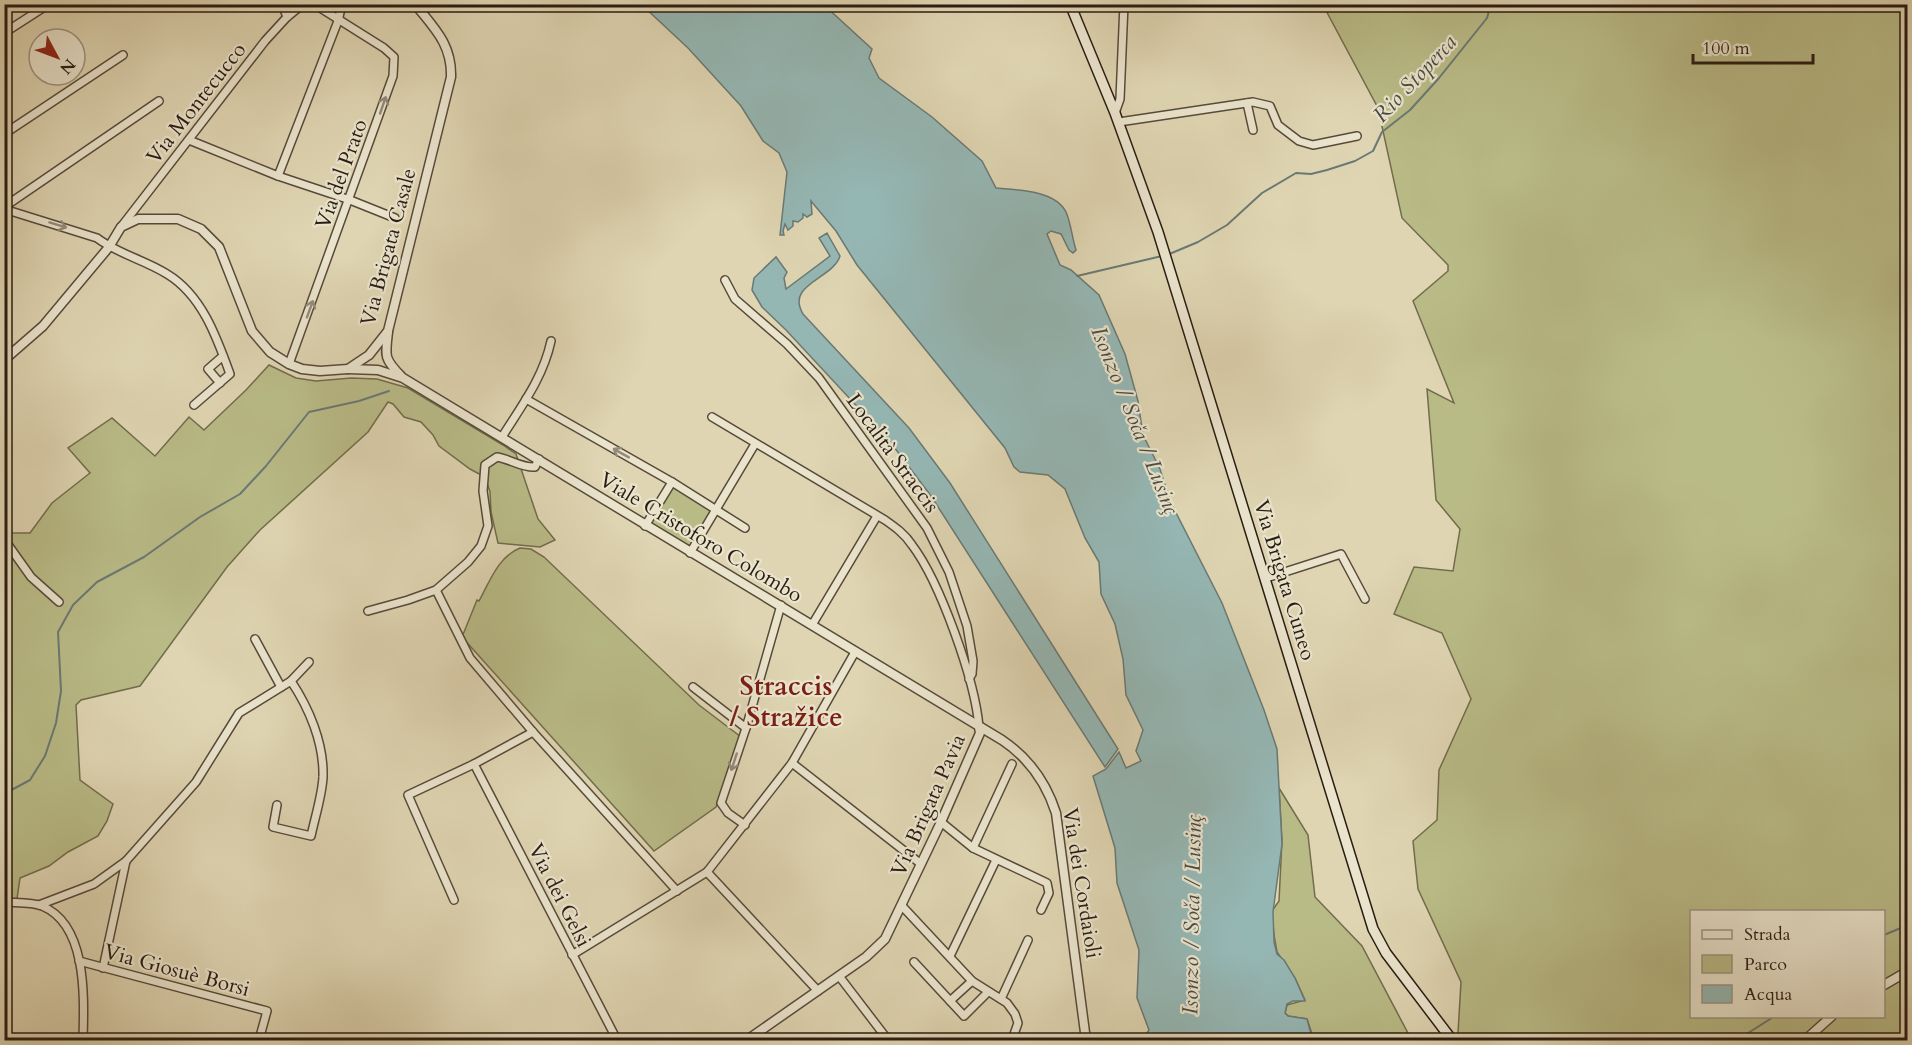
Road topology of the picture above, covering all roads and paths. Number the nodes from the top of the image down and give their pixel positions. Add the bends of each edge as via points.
1 (49, 4) edge
2 (282, 4) edge
3 (303, 4) edge
4 (314, 4) edge
5 (342, 4) edge
6 (415, 4) edge
7 (1070, 4) edge
8 (1124, 4) edge
9 (287, 17) junction
10 (338, 21) junction
11 (4, 33) edge
12 (123, 55) dead end
13 (159, 101) dead end
14 (1247, 103) junction
15 (1115, 113) junction
16 (1119, 122) junction
17 (1253, 130) dead end
18 (4, 134) edge
19 (1357, 136) dead end
20 (189, 140) junction
21 (278, 176) junction
22 (350, 200) junction
23 (4, 208) edge
24 (395, 218) dead end
25 (121, 227) junction
26 (109, 247) junction
27 (725, 280) dead end
28 (388, 332) junction
29 (551, 340) dead end
30 (223, 356) junction
31 (4, 360) edge
32 (289, 364) junction
33 (348, 369) junction
34 (403, 378) junction
35 (220, 383) junction
36 (526, 399) junction
37 (194, 405) dead end
38 (712, 417) dead end
39 (502, 437) junction
40 (754, 444) junction
41 (539, 459) junction
42 (672, 482) junction
43 (716, 510) junction
44 (877, 516) junction
45 (645, 526) junction
46 (745, 528) dead end
47 (4, 539) edge
48 (690, 553) junction
49 (1266, 578) junction
50 (436, 590) junction
51 (1365, 599) dead end
52 (59, 602) dead end
53 (781, 605) junction
54 (368, 611) dead end
55 (812, 625) junction
56 (4, 638) edge
57 (255, 639) dead end
58 (855, 652) junction
59 (4, 661) edge
60 (309, 662) dead end
61 (969, 679) junction
62 (291, 681) junction
63 (281, 687) junction
64 (693, 687) dead end
65 (980, 727) junction
66 (746, 728) junction
67 (533, 732) junction
68 (474, 764) junction
69 (792, 764) junction
70 (1012, 765) dead end
71 (277, 805) dead end
72 (941, 822) junction
73 (745, 825) junction
74 (973, 848) junction
75 (996, 860) junction
76 (126, 861) junction
77 (921, 864) junction
78 (707, 872) junction
79 (677, 891) junction
80 (454, 900) dead end
81 (4, 902) edge
82 (39, 905) junction
83 (902, 906) junction
84 (1041, 910) dead end
85 (1028, 940) dead end
86 (572, 955) junction
87 (950, 956) junction
88 (79, 962) junction
89 (914, 962) dead end
90 (103, 968) junction
91 (1908, 971) edge
92 (839, 976) junction
93 (972, 981) junction
94 (1885, 984) edge
95 (818, 992) junction
96 (988, 992) junction
97 (1001, 999) junction
98 (950, 1001) junction
99 (1831, 1018) edge
100 (83, 1041) edge
101 (259, 1041) edge
102 (617, 1041) edge
103 (747, 1041) edge
104 (888, 1041) edge
105 (1012, 1041) edge
106 (1086, 1041) edge
107 (1452, 1041) edge
108 (1805, 1041) edge

1 - 11 street
2 - 9 street
3 - 9 street, Via Montecucco
4 - 10 street
5 - 10 street
6 - 28 street, Via Brigata Casale via 442,38 451,77
7 - 15 main road, Via Brigata Cuneo
8 - 15 street via 1120,99
9 - 20 street, Via Montecucco
10 - 21 street
22 -> 10 street, Via del Prato via 393,76 394,57
12 - 18 street
13 - 23 street
14 - 16 street
14 - 17 street
14 - 19 street via 1270,106 1278,125 1313,146
15 - 16 main road, Via Brigata Cuneo
16 - 49 main road, Via Brigata Cuneo via 1164,251
20 - 21 street
20 - 25 street, Via Montecucco
21 - 22 street
22 - 24 street
32 -> 22 street, Via del Prato
23 -> 26 street via 90,235
25 - 26 street
25 - 32 street via 138,219 178,219 201,229 219,247 252,331 270,352
26 - 30 street via 168,274 189,292 213,330
26 - 31 street via 43,326
27 - 61 street, Località Straccis via 735,299 819,378 927,528 949,572 967,626 973,661
28 - 33 street, Via Brigata Casale via 369,355
28 - 34 street, Viale Cristoforo Colombo via 388,363
29 - 36 street via 547,360
30 - 35 street via 230,374
30 - 35 street via 208,369
32 - 33 street via 320,371
33 - 34 street, Viale Cristoforo Colombo via 378,370
34 - 39 street, Viale Cristoforo Colombo
35 - 37 street
36 - 39 street
42 -> 36 street
38 - 40 street, Via Brigata Pavia
39 - 41 street, Viale Cristoforo Colombo
40 - 43 street
40 - 44 street, Via Brigata Pavia
41 - 45 street, Viale Cristoforo Colombo
41 - 50 street via 535,466 527,468 497,456 485,465 483,491 488,526 481,546
42 - 43 street
42 - 45 street
43 - 46 street
43 - 48 street
44 - 55 street
44 - 61 street, Via Brigata Pavia via 914,546 935,585
45 - 48 street, Viale Cristoforo Colombo
47 - 52 street via 31,577
48 - 53 street, Viale Cristoforo Colombo
49 - 51 street via 1341,554
49 - 107 main road, Via Brigata Cuneo via 1373,928 1386,953
50 - 54 street
50 - 67 street via 470,658
53 - 55 street, Viale Cristoforo Colombo
53 - 66 street
55 - 58 street, Viale Cristoforo Colombo
56 - 59 street
57 - 63 street
58 - 65 street, Viale Cristoforo Colombo
58 - 69 street
60 - 62 street
61 - 65 street, Via Brigata Pavia
62 - 63 street
62 - 71 street via 303,699 322,751 323,778 310,836 273,828
63 - 76 street via 239,713 196,782
64 - 66 street
65 - 72 street, Via Brigata Pavia
65 - 106 street, Via dei Cordaioli via 1021,755 1050,795 1063,859
66 -> 73 street via 721,803
67 - 68 street
67 - 79 street
68 - 80 street via 408,795
68 - 86 street, Via dei Gelsi
69 - 73 street
69 - 77 street
70 - 74 street
72 - 74 street
72 - 77 street, Via Brigata Pavia
73 - 78 street
74 - 75 street
75 - 84 street via 1047,883 1049,893
75 - 87 street
76 - 82 street via 94,884
76 - 90 street
77 - 83 street, Via Brigata Pavia
78 - 79 street
78 - 95 street
79 - 86 street
81 - 82 street
82 - 88 street via 56,914 68,927
83 - 87 street
83 - 92 street, Via Brigata Pavia via 877,948
85 - 97 street
86 - 102 street, Via dei Gelsi
87 - 93 street
88 - 90 street, Via Giosuè Borsi
88 - 100 street
89 - 98 street
90 - 101 street, Via Giosuè Borsi via 267,1011
91 - 94 street
92 - 95 street, Via Brigata Pavia
92 - 104 street
93 - 96 street
93 - 98 street
95 - 103 street, Via Brigata Pavia
96 - 97 street
96 - 98 street via 964,1016
97 - 105 street via 1018,1023
99 - 108 street

